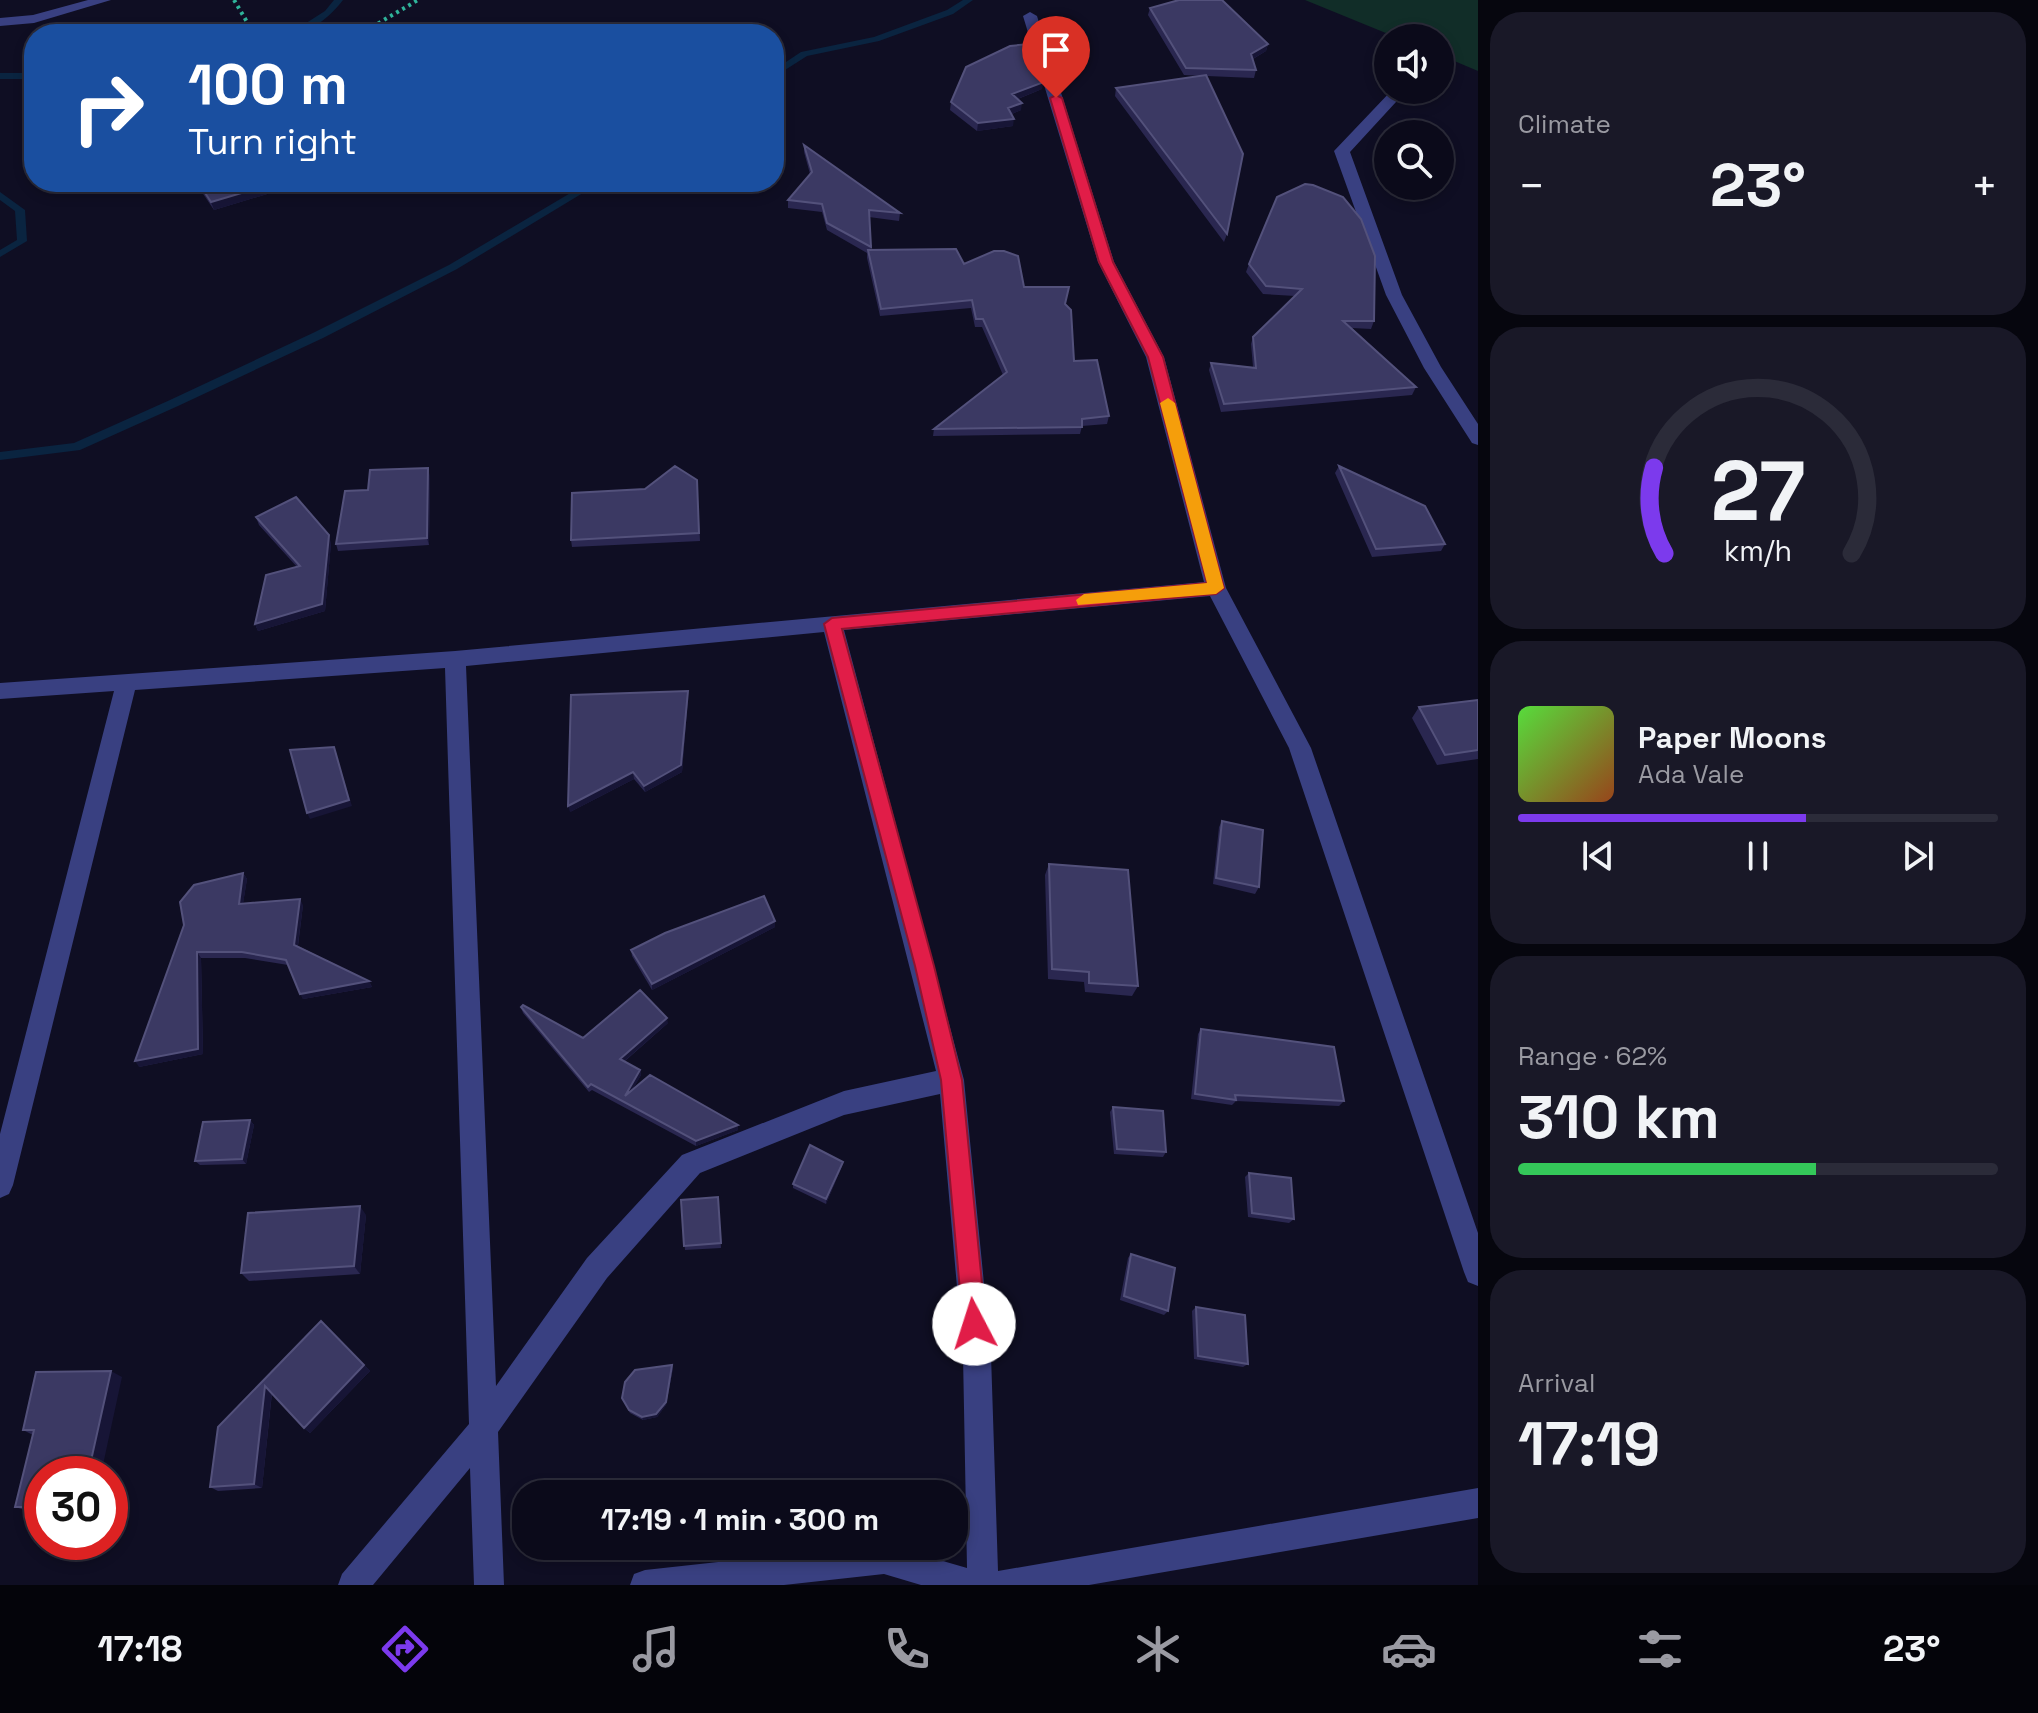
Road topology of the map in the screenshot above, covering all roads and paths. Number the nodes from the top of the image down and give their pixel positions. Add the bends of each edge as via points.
1 (104, 0) edge
2 (234, 0) edge
3 (418, 0) edge
4 (1030, 16) dead end
5 (0, 22) edge
6 (248, 24) edge
7 (377, 24) edge
8 (1387, 104) edge
9 (1478, 439) edge
10 (1216, 588) junction
11 (832, 624) junction
12 (455, 659) junction
13 (126, 684) junction
14 (0, 691) edge
15 (951, 1080) junction
16 (0, 1185) edge
17 (1478, 1272) edge
18 (483, 1425) junction
19 (1478, 1503) edge
20 (353, 1585) edge
21 (489, 1585) edge
22 (645, 1585) edge
23 (973, 1585) edge
24 (983, 1585) edge
25 (1001, 1585) edge

1 - 5 street via 34,19
2 - 6 path
3 - 7 path
4 - 10 street via 1106,262 1155,357
8 - 9 street via 1342,151 1394,295
10 - 11 street
10 - 17 street via 1300,748
11 - 12 street
11 - 15 street
12 - 13 street
12 - 18 street
13 - 14 street
13 - 16 street
15 - 18 street via 844,1103 691,1164 597,1268
15 - 24 street via 977,1355
18 - 20 street
18 - 21 street
19 - 25 street
22 - 23 street via 884,1559

